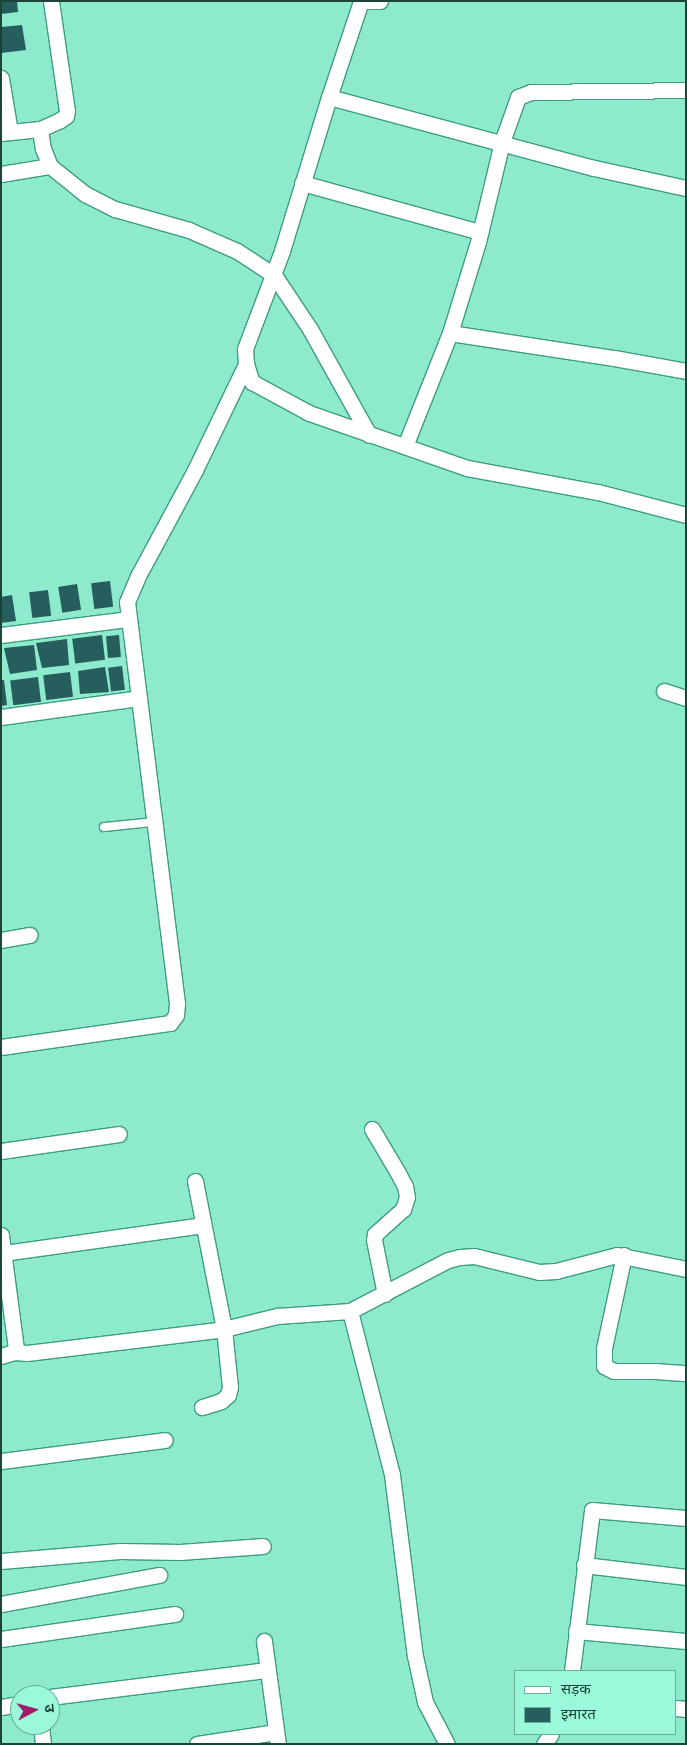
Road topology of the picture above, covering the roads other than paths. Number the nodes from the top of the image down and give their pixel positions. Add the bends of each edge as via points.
1 (51, 1) edge
2 (361, 1) edge
3 (380, 1) edge
4 (1, 78) edge
5 (686, 90) edge
6 (328, 97) junction
7 (40, 129) junction
8 (5, 132) edge
9 (502, 142) junction
10 (50, 166) junction
11 (1, 174) edge
12 (302, 183) junction
13 (686, 188) edge
14 (480, 232) junction
15 (274, 275) junction
16 (450, 333) junction
17 (246, 364) junction
18 (686, 371) edge
19 (369, 434) junction
20 (405, 446) junction
21 (686, 515) edge
22 (127, 619) junction
23 (1, 634) edge
24 (664, 691) dead end
25 (139, 698) junction
26 (686, 698) edge
27 (1, 716) edge
28 (153, 822) junction
29 (104, 827) dead end
30 (30, 935) dead end
31 (1, 940) edge
32 (1, 1047) edge
33 (372, 1129) dead end
34 (119, 1134) dead end
35 (1, 1151) edge
36 (195, 1181) dead end
37 (203, 1225) junction
38 (1, 1234) edge
39 (4, 1253) junction
40 (624, 1255) junction
41 (686, 1269) edge
42 (385, 1294) junction
43 (350, 1311) junction
44 (224, 1328) junction
45 (8, 1354) edge
46 (686, 1373) edge
47 (202, 1407) dead end
48 (165, 1440) dead end
49 (1, 1460) edge
50 (686, 1518) edge
51 (263, 1546) dead end
52 (1, 1561) edge
53 (584, 1565) junction
54 (159, 1575) dead end
55 (686, 1577) edge
56 (1, 1604) edge
57 (175, 1614) dead end
58 (576, 1631) junction
59 (1, 1639) edge
60 (264, 1641) dead end
61 (686, 1641) edge
62 (267, 1670) junction
63 (572, 1670) edge
64 (60, 1696) edge
65 (277, 1738) edge
66 (197, 1744) edge
67 (447, 1744) edge

1 - 7 street via 67,112 60,120
2 - 3 street
2 - 6 street
4 - 8 street
5 - 9 street via 526,93 518,97
6 - 9 street
6 - 12 street
7 - 8 street
7 - 10 street
9 - 13 street via 594,168
9 - 14 street
10 - 11 street
10 - 15 street via 85,194 107,205 189,230 237,251
12 - 14 street
12 - 15 street
14 - 16 street
15 - 17 street via 245,349
15 - 19 street via 310,329
16 - 18 street
16 - 20 street
17 - 19 street via 252,382 309,413
17 - 22 street via 195,470 129,593
19 - 20 street
20 - 21 street via 467,468 598,492
22 - 23 street
22 - 25 street
24 - 26 street
25 - 27 street
25 - 28 street
28 - 29 lane
28 - 32 street via 176,1015 170,1023
30 - 31 street
33 - 42 street via 405,1186 407,1197 404,1208 376,1234 374,1240
34 - 35 street
36 - 37 street
37 - 39 street
37 - 44 street
38 - 39 street
39 - 45 street via 16,1344
40 - 41 street
40 - 42 street via 539,1272 474,1256 460,1256
40 - 46 street via 604,1348 604,1366 614,1371
42 - 43 street
43 - 44 street via 277,1316
43 - 67 street via 392,1475 415,1656 425,1702
44 - 45 street
44 - 47 street via 228,1395 221,1401
48 - 49 street
50 - 53 street via 592,1510
51 - 52 street via 180,1552 120,1550
53 - 55 street
53 - 58 street
54 - 56 street
57 - 59 street
58 - 61 street
58 - 63 street
60 - 62 street
62 - 64 street
62 - 65 street
65 - 66 street

